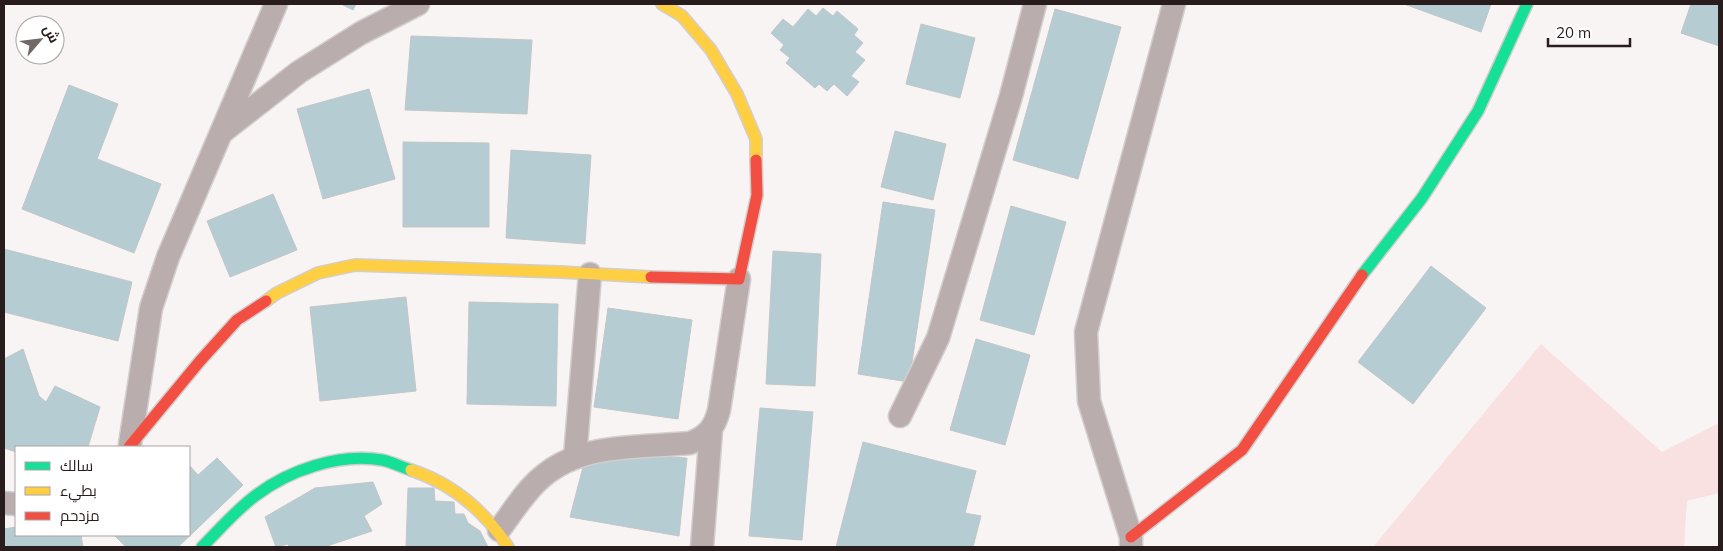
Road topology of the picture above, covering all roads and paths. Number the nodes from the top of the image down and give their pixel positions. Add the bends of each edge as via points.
1 (276, 4) edge
2 (418, 4) edge
3 (662, 4) edge
4 (1035, 4) edge
5 (1174, 4) edge
6 (1527, 4) edge
7 (219, 135) junction
8 (590, 274) junction
9 (739, 280) junction
10 (900, 416) dead end
11 (711, 430) junction
12 (130, 446) edge
13 (575, 457) junction
14 (503, 539) edge
15 (1131, 542) edge
16 (202, 547) edge
17 (702, 547) edge

1 - 7 street
2 - 7 street via 361,32 299,72
3 - 9 street via 682,16 711,50 737,94 756,139 757,195
4 - 10 street via 1008,106 938,338
5 - 15 street via 1086,332 1088,401
6 - 15 street via 1478,111 1422,198 1368,267 1242,450
7 - 12 street via 168,257 151,308
8 - 9 street
8 - 12 street via 355,265 318,273 277,293 237,320
8 - 13 street
9 - 11 street via 719,410
11 - 13 street via 690,443 591,452
11 - 17 street
13 - 14 street via 557,465 541,478
14 - 16 street via 478,507 452,487 424,473 380,460 352,460 297,472 272,485 249,501

